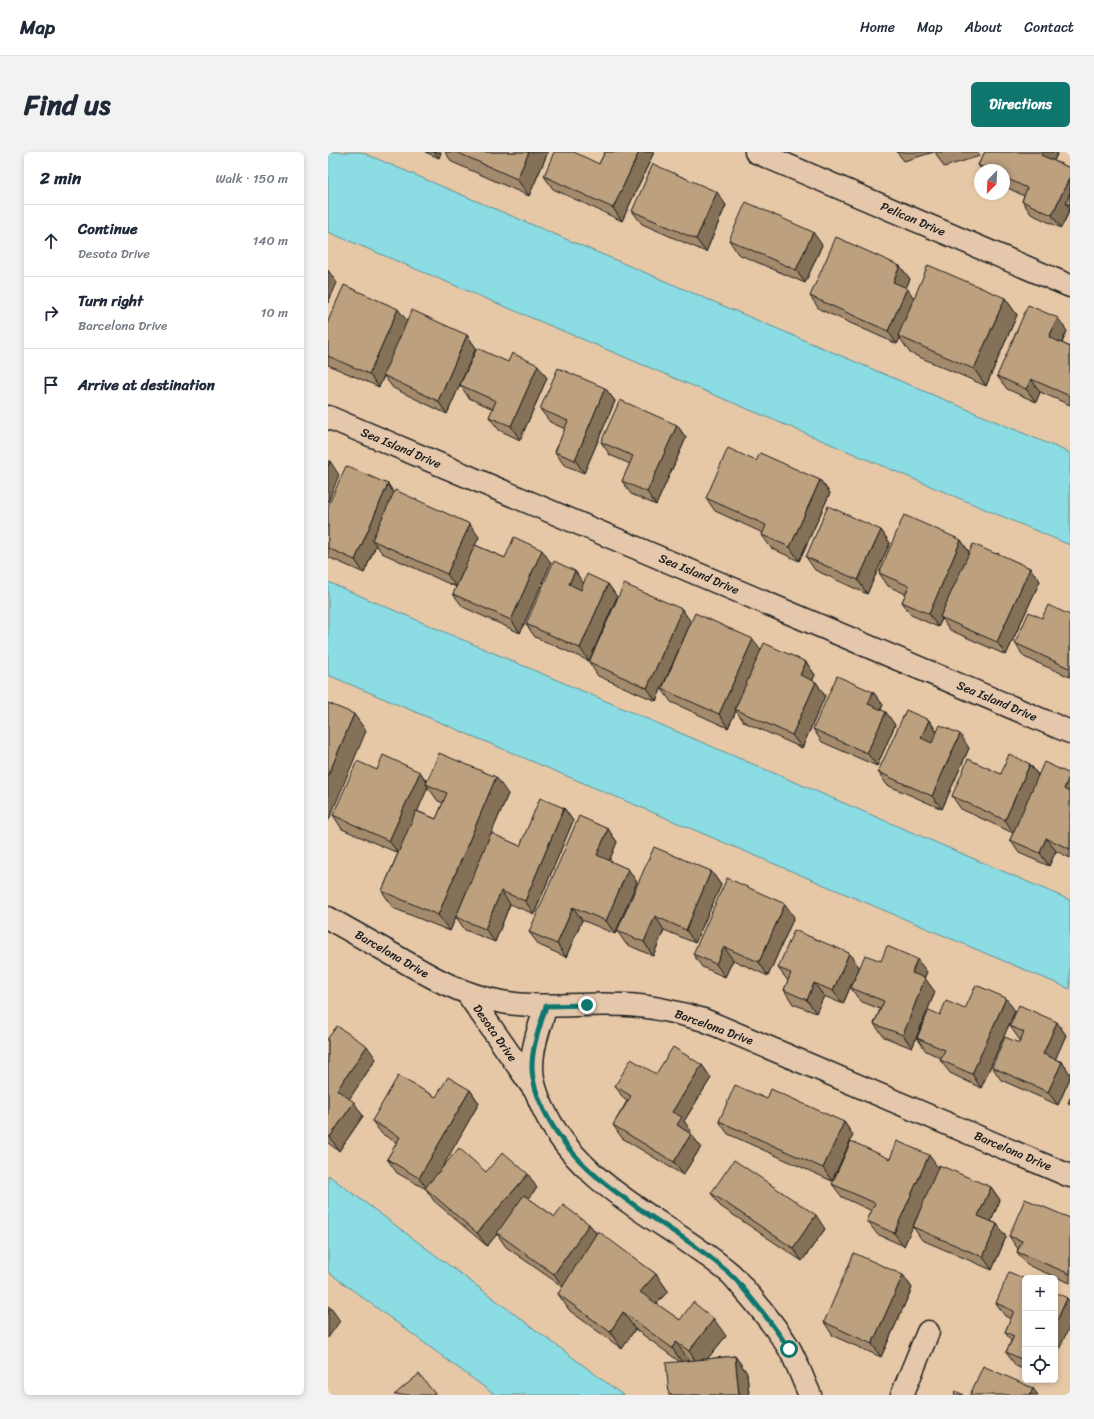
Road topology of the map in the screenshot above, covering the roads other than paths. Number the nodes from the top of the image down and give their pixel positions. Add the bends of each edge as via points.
1 (756, 152) edge
2 (1070, 286) edge
3 (328, 416) edge
4 (1070, 732) edge
5 (328, 918) edge
6 (467, 993) junction
7 (546, 1006) junction
8 (536, 1092) junction
9 (1070, 1176) edge
10 (928, 1332) dead end
11 (810, 1395) edge
12 (902, 1395) edge

1 - 2 street, Pelican Drive
3 - 4 street, Sea Island Drive
5 - 6 street, Barcelona Drive via 439,982
6 - 7 street, Barcelona Drive via 503,1002
6 - 8 street, Desota Drive
7 - 8 street, Desota Drive via 533,1057
7 - 9 street, Barcelona Drive via 638,1005 704,1020
8 - 11 street, Desota Drive via 558,1134 593,1174 732,1275 766,1315 789,1349
10 - 12 street

